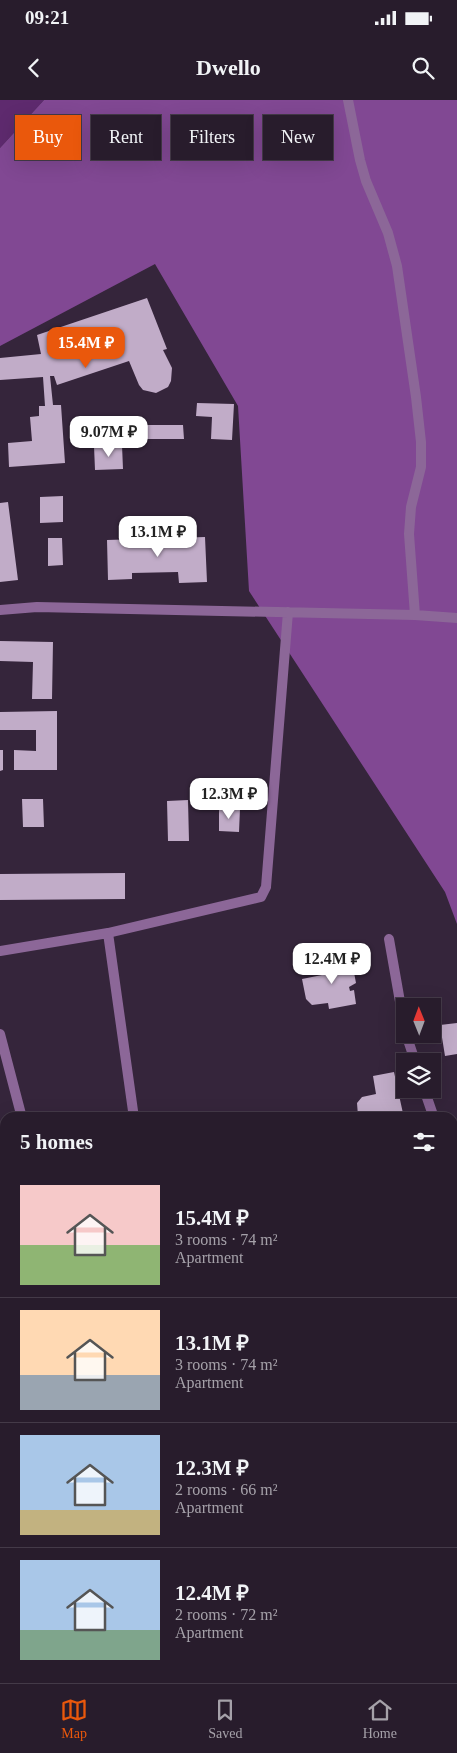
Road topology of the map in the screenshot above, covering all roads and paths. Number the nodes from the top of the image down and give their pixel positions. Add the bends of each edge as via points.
1 (348, 100) edge
2 (0, 610) edge
3 (288, 612) junction
4 (415, 615) junction
5 (457, 618) edge
6 (108, 933) junction
7 (389, 939) dead end
8 (0, 951) edge
9 (399, 998) edge
10 (0, 1034) edge
11 (427, 1098) edge
12 (20, 1112) edge
13 (133, 1112) edge
14 (432, 1112) edge

1 - 4 street via 366,181 398,266 416,397 421,467 411,507 409,534
2 - 3 street via 37,607
3 - 4 street
3 - 6 street via 266,887 261,897
4 - 5 street
6 - 8 street
6 - 13 street
7 - 9 street
10 - 12 street
11 - 14 street

